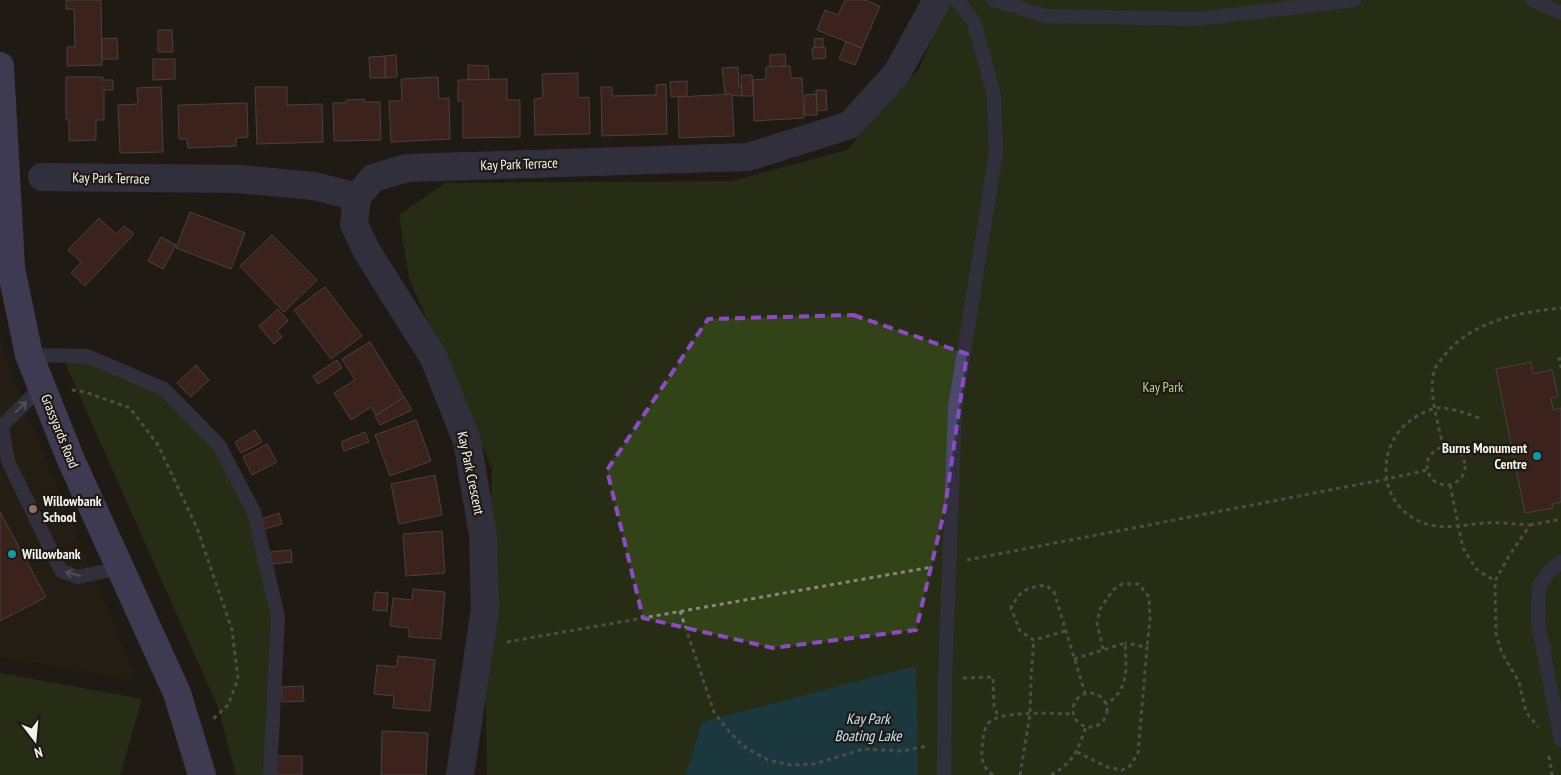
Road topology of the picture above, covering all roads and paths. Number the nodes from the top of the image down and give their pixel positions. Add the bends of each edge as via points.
1 (937, 0) edge
2 (956, 0) edge
3 (993, 0) edge
4 (1354, 0) edge
5 (1533, 0) edge
6 (1561, 13) edge
7 (0, 66) edge
8 (3, 174) edge
9 (42, 177) dead end
10 (357, 197) junction
11 (1561, 308) edge
12 (29, 355) junction
13 (1561, 358) edge
14 (1561, 368) edge
15 (42, 387) junction
16 (1436, 408) junction
17 (1479, 418) dead end
18 (1444, 447) junction
19 (1450, 485) junction
20 (1561, 519) edge
21 (1530, 525) junction
22 (1458, 527) junction
23 (1561, 562) edge
24 (120, 568) junction
25 (1496, 581) junction
26 (680, 611) dead end
27 (1065, 631) junction
28 (1034, 640) junction
29 (1125, 643) junction
30 (1147, 647) junction
31 (1103, 649) junction
32 (1074, 659) junction
33 (945, 678) junction
34 (1085, 694) junction
35 (1106, 704) junction
36 (1030, 714) junction
37 (1074, 714) junction
38 (998, 716) junction
39 (1086, 726) junction
40 (1541, 731) dead end
41 (191, 740) junction
42 (1561, 740) edge
43 (920, 746) dead end
44 (1547, 747) dead end
45 (1077, 752) junction
46 (202, 775) edge
47 (270, 775) edge
48 (460, 775) edge
49 (944, 775) edge
50 (993, 775) edge
51 (1020, 775) edge
52 (1051, 775) edge
53 (1552, 775) edge

1 - 10 street, Kay Park Terrace via 897,73 850,126 748,157 407,168 373,178
2 - 33 lane via 974,22 994,95 996,153 955,407
3 - 4 lane via 1046,16 1198,18
5 - 6 lane
7 - 8 street, Grassyards Road
8 - 12 street, Grassyards Road via 11,268
9 - 10 street, Kay Park Terrace via 239,179 314,186
10 - 48 street, Kay Park Crescent via 354,224 434,358 467,441 483,535 485,609
11 - 16 path via 1536,310 1501,319 1472,332 1451,348 1434,370
12 - 15 street, Grassyards Road
12 - 47 lane via 87,356 164,388 219,445 254,512 278,617
13 - 14 path
15 - 24 street, Grassyards Road
24 -> 15 lane via 78,577 61,571 8,460 2,426
15 - 41 path via 84,392 130,408 158,444 197,528 232,630 238,679 228,706
16 - 17 path via 1453,409
16 - 18 path
16 - 22 path via 1405,424 1391,443 1387,479 1390,494 1403,512 1421,522
18 - 19 path via 1452,447 1459,452 1466,467 1458,482
18 - 19 path via 1430,455 1426,462 1427,472 1440,485
19 - 22 path
20 - 21 path
21 - 22 path via 1485,523
21 - 25 path
22 - 25 path via 1463,548 1476,569
23 - 42 lane via 1551,569 1539,586 1538,623
24 - 41 street, Grassyards Road via 177,693
25 - 40 path via 1496,634 1502,653 1519,682 1526,712
26 - 43 path via 714,712 743,746 768,760 791,764 814,764 864,749 903,751
27 - 28 path
27 - 28 path via 1054,592 1046,585 1031,587 1018,594 1011,608 1020,631
27 - 32 path
28 - 36 path
29 - 30 path
29 - 31 path
29 - 35 path via 1126,671 1122,689 1115,699
30 - 31 path via 1149,597 1139,584 1122,584 1113,590 1100,609 1097,623
30 - 45 path via 1138,753 1130,766 1122,770 1107,767
31 - 32 path
32 - 34 path
33 - 38 path via 993,677 994,706
33 - 49 lane
34 - 35 path via 1096,693
34 - 37 path via 1075,701
35 - 39 path via 1103,721 1092,727
36 - 37 path
36 - 38 path
36 - 51 path
37 - 39 path via 1078,722
38 - 50 path via 987,724 981,758 985,770
39 - 45 path
41 - 46 street, Grassyards Road
44 - 53 path
45 - 52 path via 1064,768

